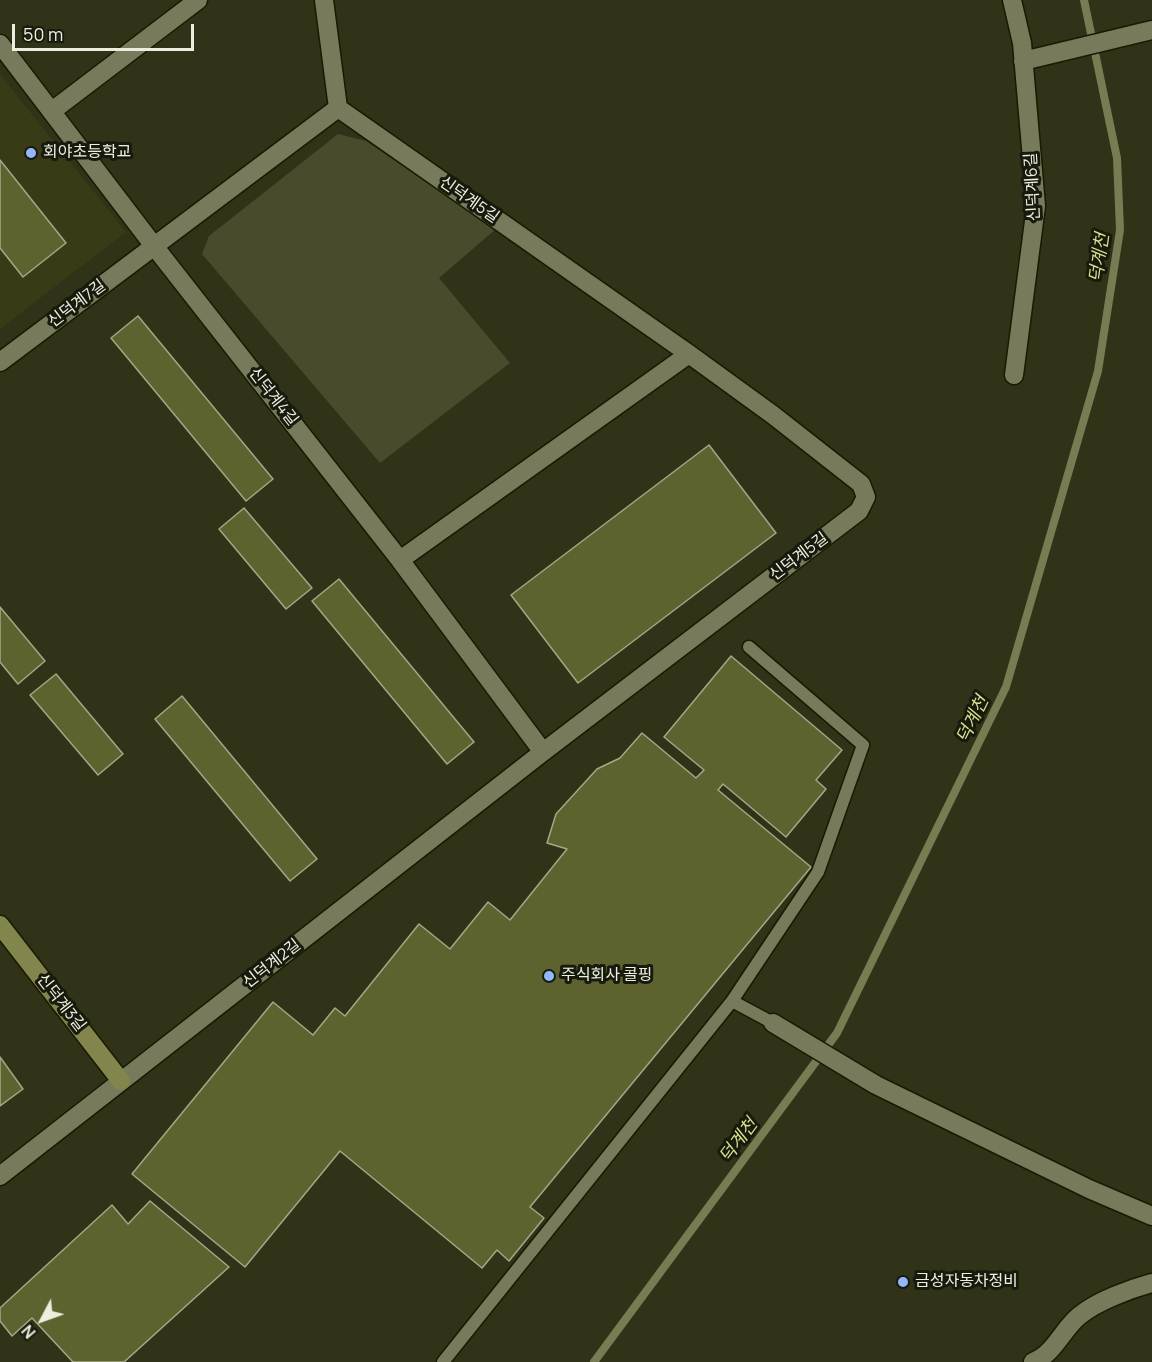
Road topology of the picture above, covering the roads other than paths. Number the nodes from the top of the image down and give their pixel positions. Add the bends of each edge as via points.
1 (198, 0) edge
2 (324, 0) edge
3 (1012, 0) edge
4 (1149, 31) edge
5 (0, 44) edge
6 (1023, 61) junction
7 (338, 108) junction
8 (52, 111) junction
9 (154, 246) junction
10 (689, 354) junction
11 (0, 362) edge
12 (1014, 375) dead end
13 (400, 560) junction
14 (749, 647) dead end
15 (543, 752) junction
16 (0, 925) edge
17 (732, 1001) junction
18 (773, 1023) joint
19 (121, 1081) junction
20 (0, 1176) edge
21 (1152, 1216) edge
22 (1152, 1283) edge
23 (443, 1362) edge
24 (1033, 1362) edge

1 - 8 street
2 - 7 street
3 - 6 street, 신덕계6길
4 - 6 street
5 - 8 street, 신덕계4길
6 - 12 street, 신덕계6길 via 1036,206
7 - 9 street
7 - 10 street, 신덕계5길
8 - 9 street, 신덕계4길
9 - 11 street, 신덕계7길
9 - 13 street, 신덕계4길
10 - 13 street
10 - 15 street, 신덕계5길 via 861,484 866,497 859,511
13 - 15 street, 신덕계4길
14 - 17 lane via 863,745 818,872
15 - 19 street, 신덕계2길
16 - 19 street, 신덕계3길
17 - 18 lane
17 - 23 lane
18 - 21 street via 876,1085
19 - 20 street, 신덕계2길
22 - 24 street via 1126,1290 1079,1316 1043,1358

